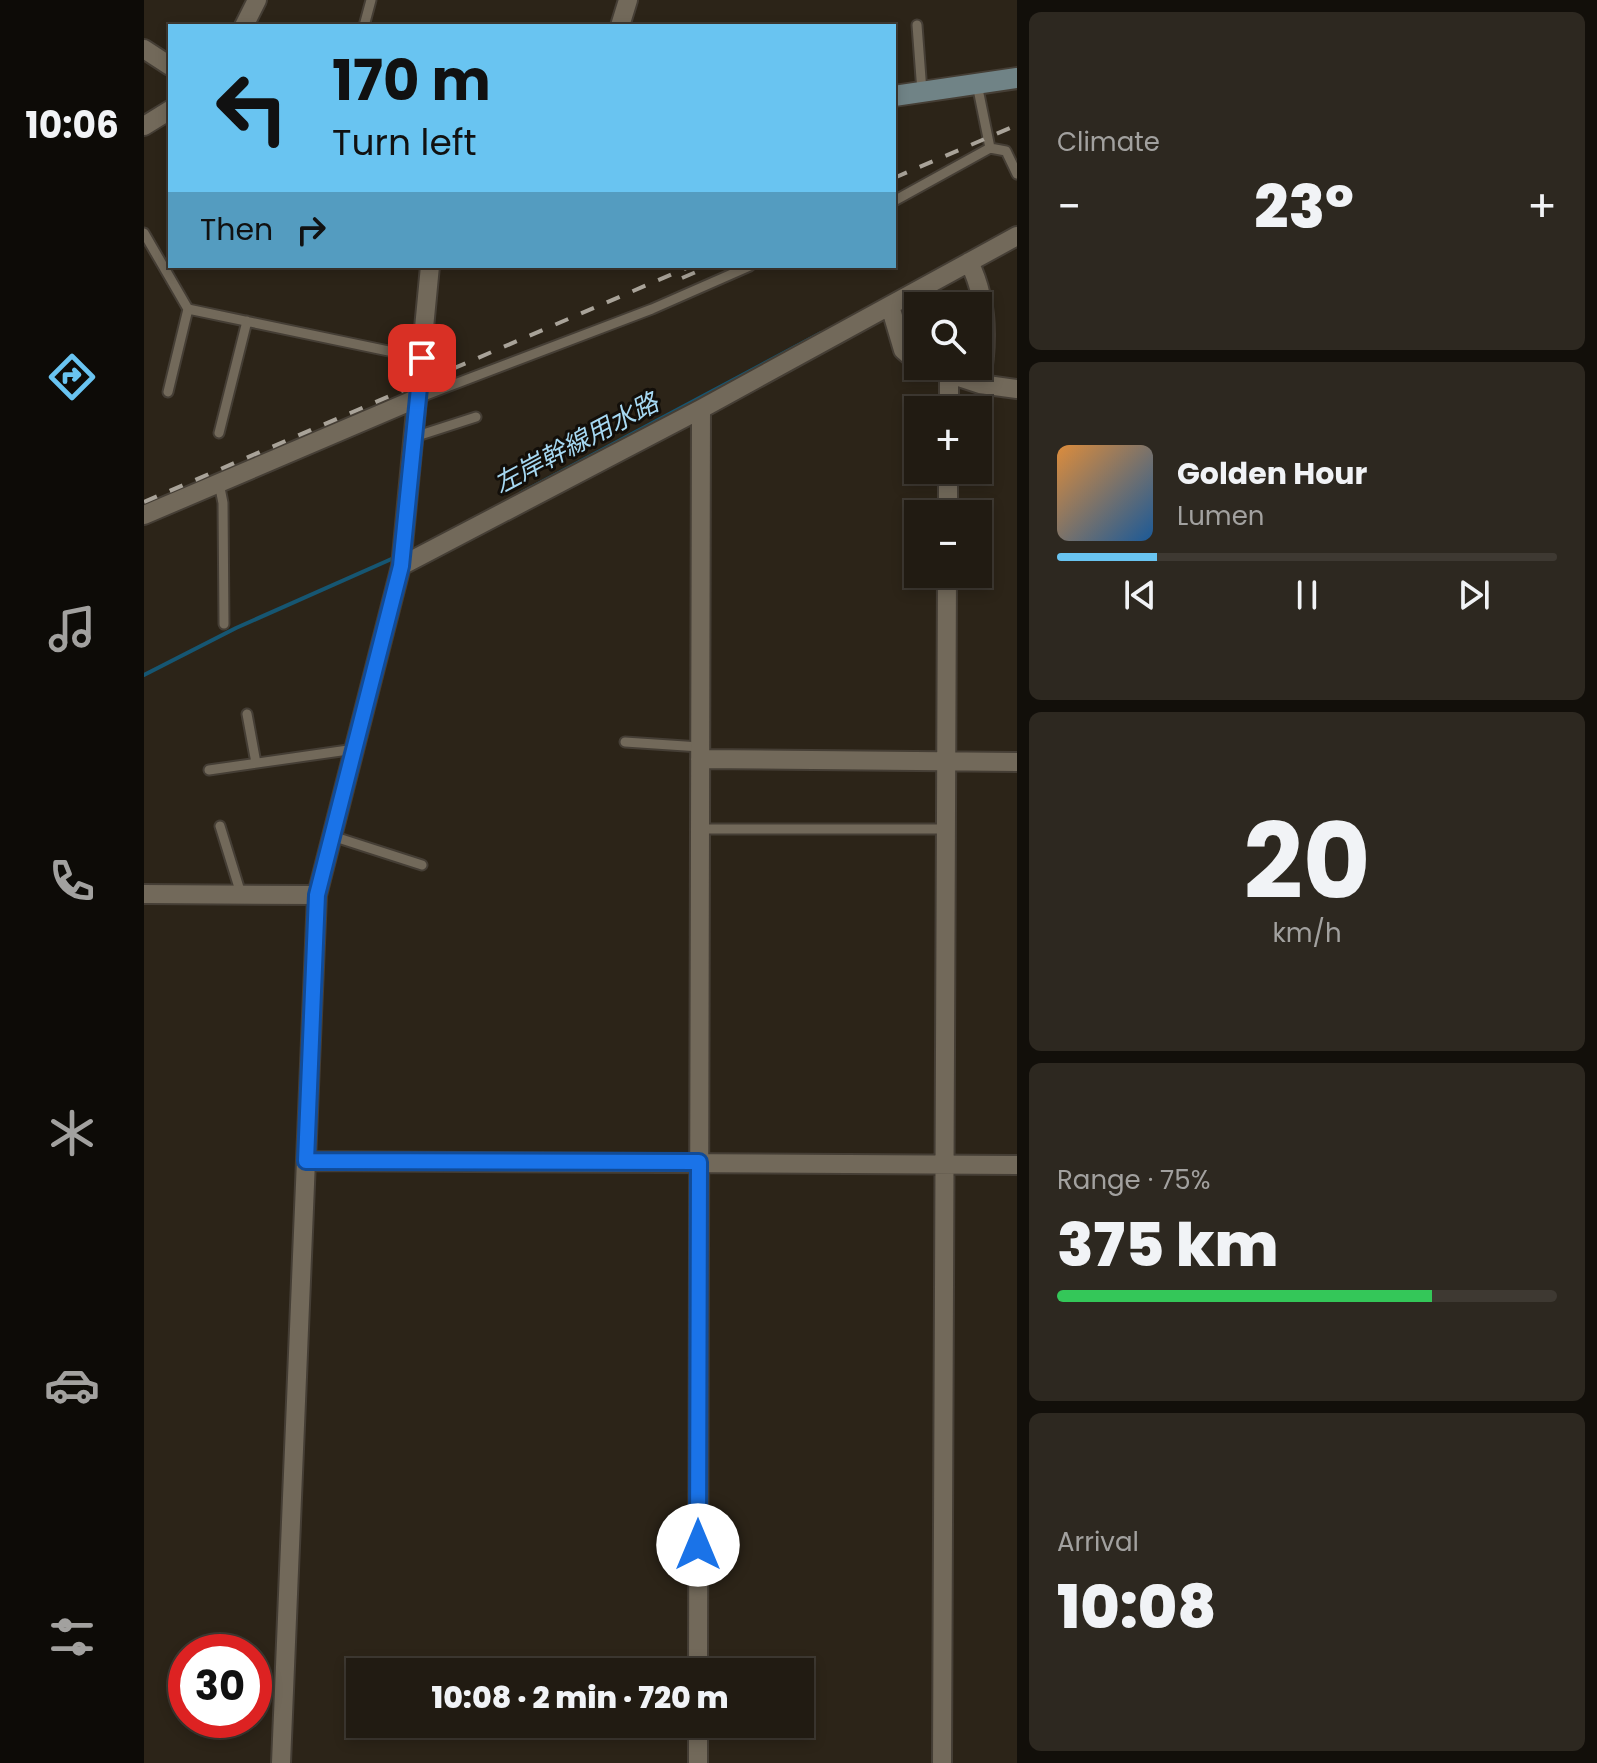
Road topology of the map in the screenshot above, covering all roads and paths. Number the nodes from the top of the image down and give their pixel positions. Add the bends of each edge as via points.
1 (257, 0) edge
2 (371, 0) edge
3 (628, 0) edge
4 (245, 24) edge
5 (365, 24) edge
6 (621, 24) edge
7 (917, 25) dead end
8 (144, 49) edge
9 (168, 65) edge
10 (1017, 78) edge
11 (977, 84) junction
12 (922, 92) junction
13 (896, 96) edge
14 (168, 111) edge
15 (144, 126) edge
16 (990, 148) junction
17 (1017, 174) edge
18 (896, 200) edge
19 (144, 233) edge
20 (1017, 236) edge
21 (969, 262) junction
22 (430, 268) edge
23 (745, 268) edge
24 (890, 306) junction
25 (188, 309) junction
26 (247, 321) junction
27 (904, 351) edge
28 (422, 358) junction
29 (964, 380) edge
30 (980, 384) junction
31 (1017, 389) edge
32 (168, 392) dead end
33 (418, 398) junction
34 (701, 409) junction
35 (476, 417) dead end
36 (219, 433) dead end
37 (414, 437) junction
38 (219, 483) junction
39 (144, 515) edge
40 (401, 566) junction
41 (947, 588) edge
42 (224, 624) dead end
43 (247, 714) dead end
44 (625, 742) dead end
45 (355, 749) junction
46 (700, 753) junction
47 (946, 761) junction
48 (1017, 762) edge
49 (256, 763) junction
50 (209, 770) dead end
51 (220, 826) dead end
52 (700, 829) junction
53 (945, 829) junction
54 (332, 836) junction
55 (422, 865) dead end
56 (144, 894) edge
57 (241, 894) junction
58 (317, 895) junction
59 (306, 1161) junction
60 (699, 1162) junction
61 (942, 1163) junction
62 (1017, 1165) edge
63 (698, 1658) edge
64 (698, 1738) edge
65 (281, 1763) edge
66 (698, 1763) edge
67 (942, 1763) edge

1 - 4 street
2 - 5 lane
3 - 6 street
7 - 12 lane
8 - 9 street
10 - 11 main road
11 - 12 main road
11 - 16 lane
12 - 13 main road
14 - 15 street
16 - 17 lane via 1006,151
16 - 18 lane
19 - 25 lane
20 - 21 street
21 - 24 street
21 - 30 street via 984,312 986,349
22 - 28 street
23 - 33 lane
24 - 27 street
24 - 34 street
25 - 26 lane
25 - 32 lane
26 - 28 lane
26 - 36 lane
28 - 33 street
29 - 30 street
30 - 31 street
33 - 37 street
33 - 38 street
34 - 40 street
34 - 46 street
35 - 37 lane
37 - 40 street
38 - 39 street
38 - 42 lane
40 - 45 street
41 - 47 street
43 - 49 lane
44 - 46 lane
45 - 49 lane
45 - 54 street
46 - 47 street
46 - 52 street
47 - 48 street
47 - 53 street
49 - 50 lane
51 - 57 lane
52 - 53 lane
52 - 60 street
53 - 61 street
54 - 55 lane
54 - 58 street
56 - 57 street
57 - 58 street
58 - 59 street
59 - 60 street
59 - 65 street
60 - 61 street
60 - 63 street
61 - 62 street
61 - 67 street
64 - 66 street

